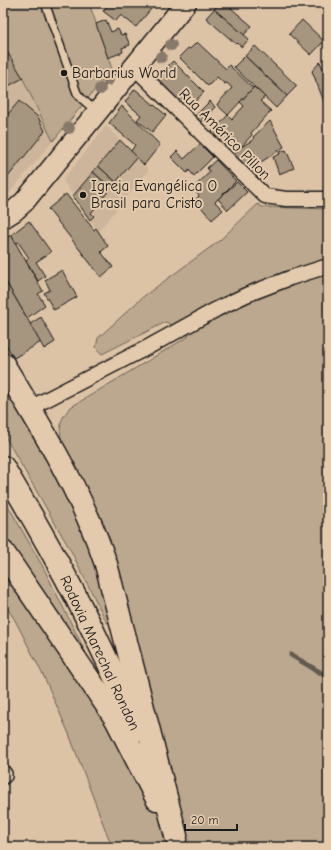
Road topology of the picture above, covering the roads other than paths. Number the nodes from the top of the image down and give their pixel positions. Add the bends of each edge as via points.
1 (45, 3) edge
2 (186, 3) edge
3 (134, 67) junction
4 (97, 112) junction
5 (328, 199) edge
6 (3, 218) edge
7 (328, 266) edge
8 (3, 364) edge
9 (30, 408) junction
10 (3, 467) edge
11 (3, 552) edge
12 (3, 766) edge
13 (3, 781) edge
14 (177, 842) edge

1 - 4 lane via 78,93
2 - 3 main road
3 - 4 main road
3 - 5 street, Rua Américo Pillon via 265,196
4 - 6 main road via 24,202
7 - 9 street via 290,278 216,309
8 - 9 main road
9 - 14 main road via 76,492 92,525 106,564
10 - 14 main road, Rodovia Marechal Rondon via 56,560 104,655 151,766
11 - 14 main road via 116,719
12 - 13 lane via 8,777

